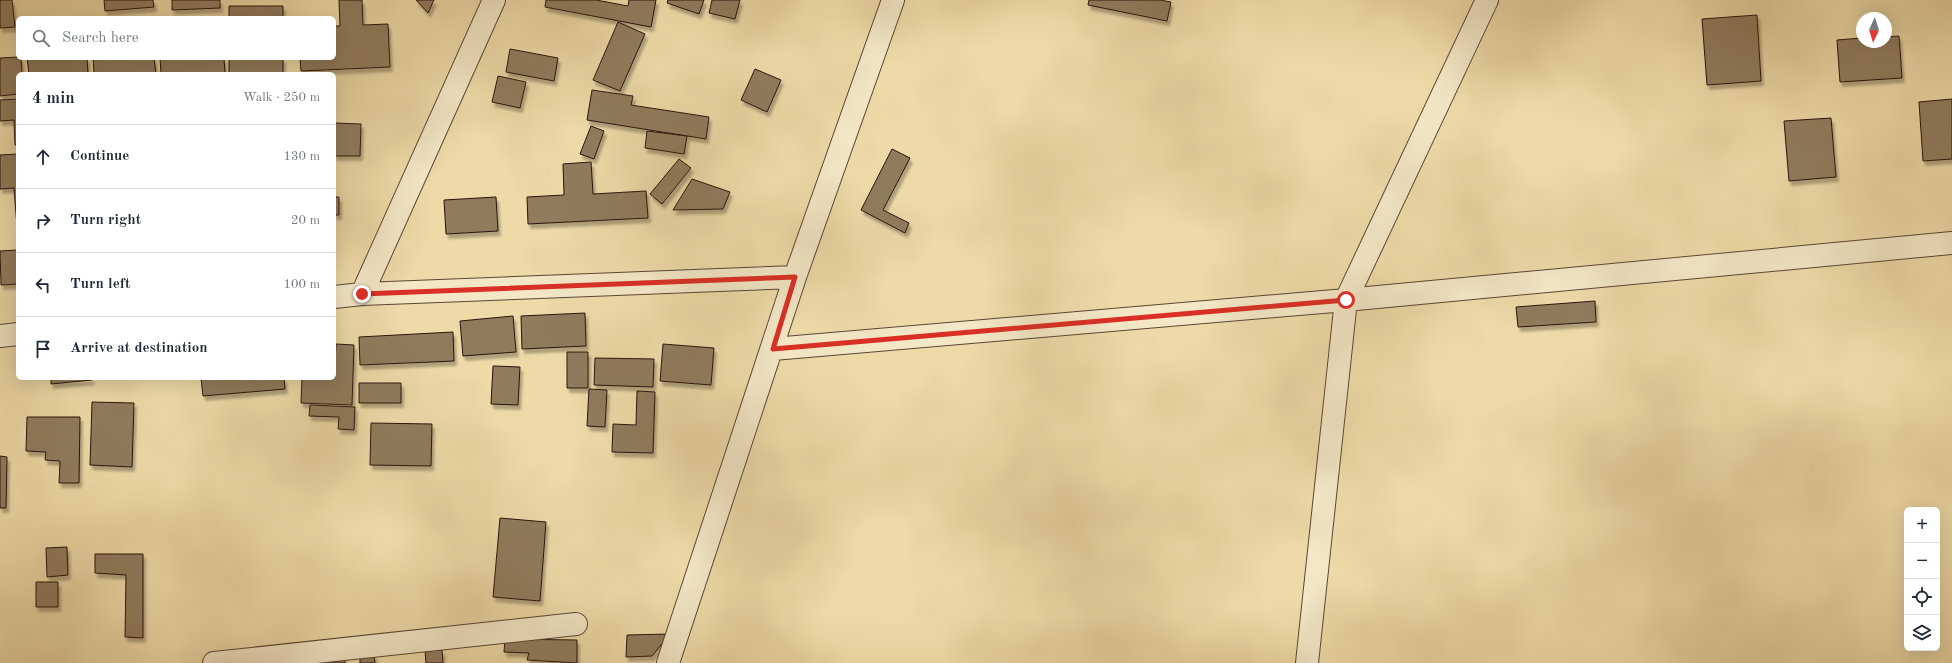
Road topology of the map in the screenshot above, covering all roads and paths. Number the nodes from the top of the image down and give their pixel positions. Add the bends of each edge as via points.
1 (494, 0) edge
2 (893, 0) edge
3 (1487, 0) edge
4 (1952, 243) edge
5 (795, 277) junction
6 (362, 294) junction
7 (336, 297) edge
8 (1346, 300) junction
9 (16, 334) edge
10 (0, 336) edge
11 (773, 349) junction
12 (576, 624) dead end
13 (214, 663) edge
14 (668, 663) edge
15 (1306, 663) edge

1 - 6 street
2 - 5 street
3 - 8 street
4 - 8 street
5 - 6 street
5 - 11 street
6 - 7 street
8 - 11 street
8 - 15 street
9 - 10 street
11 - 14 street
12 - 13 street

